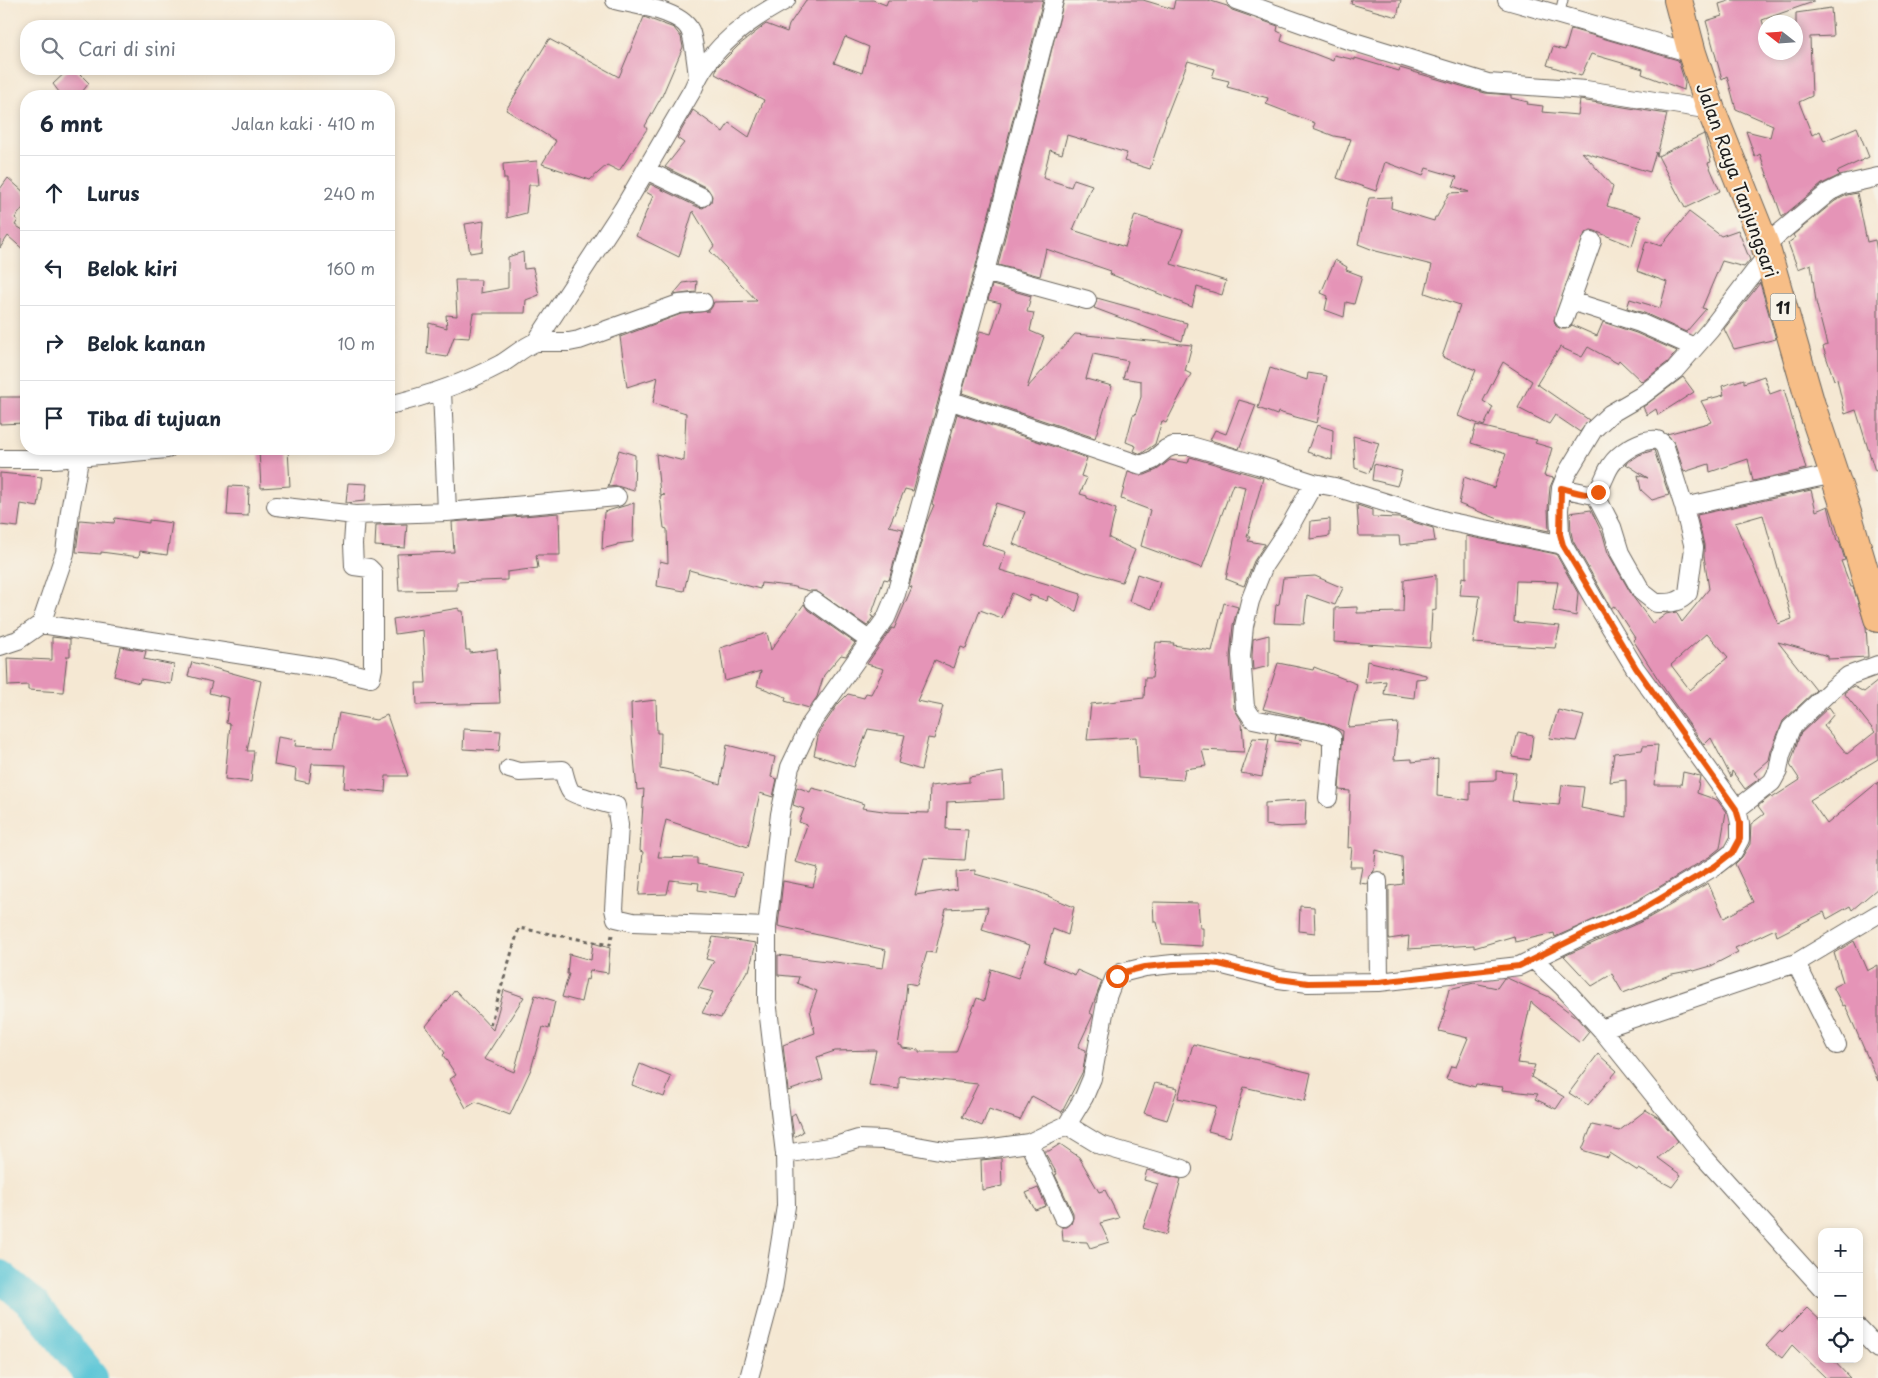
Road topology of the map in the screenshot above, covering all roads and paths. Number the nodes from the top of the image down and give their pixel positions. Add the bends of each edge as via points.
1 (616, 0) edge
2 (786, 0) edge
3 (1054, 0) edge
4 (1236, 0) edge
5 (1507, 0) edge
6 (1678, 0) edge
7 (1561, 8) edge
8 (1692, 53) junction
9 (698, 76) junction
10 (1711, 110) junction
11 (646, 170) junction
12 (1878, 177) edge
13 (702, 197) dead end
14 (1592, 241) dead end
15 (1766, 250) junction
16 (985, 272) junction
17 (1087, 300) dead end
18 (1571, 301) junction
19 (703, 302) dead end
20 (1564, 319) dead end
21 (536, 342) junction
22 (1694, 347) junction
23 (442, 390) junction
24 (949, 400) junction
25 (395, 403) edge
26 (57, 455) edge
27 (80, 455) edge
28 (0, 460) edge
29 (1834, 474) junction
30 (1314, 484) junction
31 (1561, 488) junction
32 (1595, 494) junction
33 (617, 497) dead end
34 (276, 506) dead end
35 (1684, 507) junction
36 (447, 512) junction
37 (355, 515) junction
38 (1563, 545) junction
39 (814, 601) dead end
40 (1878, 618) edge
41 (41, 624) junction
42 (870, 642) junction
43 (0, 646) edge
44 (1878, 665) edge
45 (509, 770) dead end
46 (1328, 798) dead end
47 (1736, 809) junction
48 (1378, 881) dead end
49 (1878, 914) edge
50 (616, 918) junction
51 (767, 927) junction
52 (1534, 960) junction
53 (1796, 963) junction
54 (1379, 982) junction
55 (490, 1026) dead end
56 (1601, 1029) junction
57 (1837, 1045) dead end
58 (1067, 1126) junction
59 (1029, 1143) junction
60 (785, 1154) junction
61 (1183, 1169) dead end
62 (1063, 1217) dead end
63 (1818, 1284) edge
64 (1863, 1333) edge
65 (1878, 1350) edge
66 (749, 1378) edge

1 - 9 street via 660,10 682,21 691,32
2 - 9 street via 731,36
3 - 16 street
4 - 10 street via 1348,40 1488,83 1586,90
5 - 7 street
6 - 8 highway, Jalan Raya Tanjungsari / 11
7 - 8 street
8 - 10 highway, Jalan Raya Tanjungsari / 11
9 - 11 street via 694,89
10 - 15 highway, Jalan Raya Tanjungsari / 11
11 - 13 street
11 - 21 street
12 - 15 street via 1842,185 1829,192
14 - 18 street
15 - 22 street via 1710,330
15 - 29 highway, Jalan Raya Tanjungsari / 11
16 - 17 street
16 - 24 street
18 - 20 street
18 - 22 street via 1640,324
19 - 21 street via 679,304 579,340
21 - 23 street via 503,363
22 - 31 street via 1675,370 1601,421 1579,451
23 - 25 street
23 - 36 street
24 - 30 street via 1141,465 1173,446 1190,446
24 - 42 street via 896,594 886,618
26 - 28 street
27 - 41 street via 65,553
29 - 35 street
29 - 40 highway, Jalan Raya Tanjungsari / 11
30 - 38 street via 1335,487 1446,521
30 - 46 street via 1256,583 1244,626 1241,656 1245,707 1253,719 1322,732 1332,738
31 - 32 street
31 - 38 street via 1560,534
32 - 35 street via 1619,456 1652,439 1665,447
32 - 35 street via 1612,527 1620,554 1642,592 1656,603 1674,602 1688,594 1694,548
33 - 36 street
34 - 37 street
36 - 37 street
37 - 41 street via 354,566 374,572 371,678 334,669
38 - 47 street via 1636,668
39 - 42 street
41 - 43 street via 18,640
42 - 51 street via 810,725 790,767 780,814
44 - 47 street via 1848,676 1791,728 1772,782
45 - 50 street via 563,770 575,796 616,806 619,825
47 - 52 street via 1740,839 1733,852 1715,866 1641,910 1588,932
48 - 54 street
49 - 53 street
50 - 51 street via 633,922
50 - 55 path via 610,945 519,928
51 - 60 street via 767,1000
52 - 54 street via 1519,966
52 - 56 street
53 - 56 street
53 - 57 street
54 - 58 street via 1308,983 1207,963 1145,967 1121,973 1114,979 1107,997 1092,1078
56 - 63 street via 1702,1155
58 - 59 street
58 - 61 street via 1100,1145
59 - 60 street via 950,1152 884,1140 858,1139
59 - 62 street
60 - 66 street via 786,1206 773,1289
64 - 65 street

